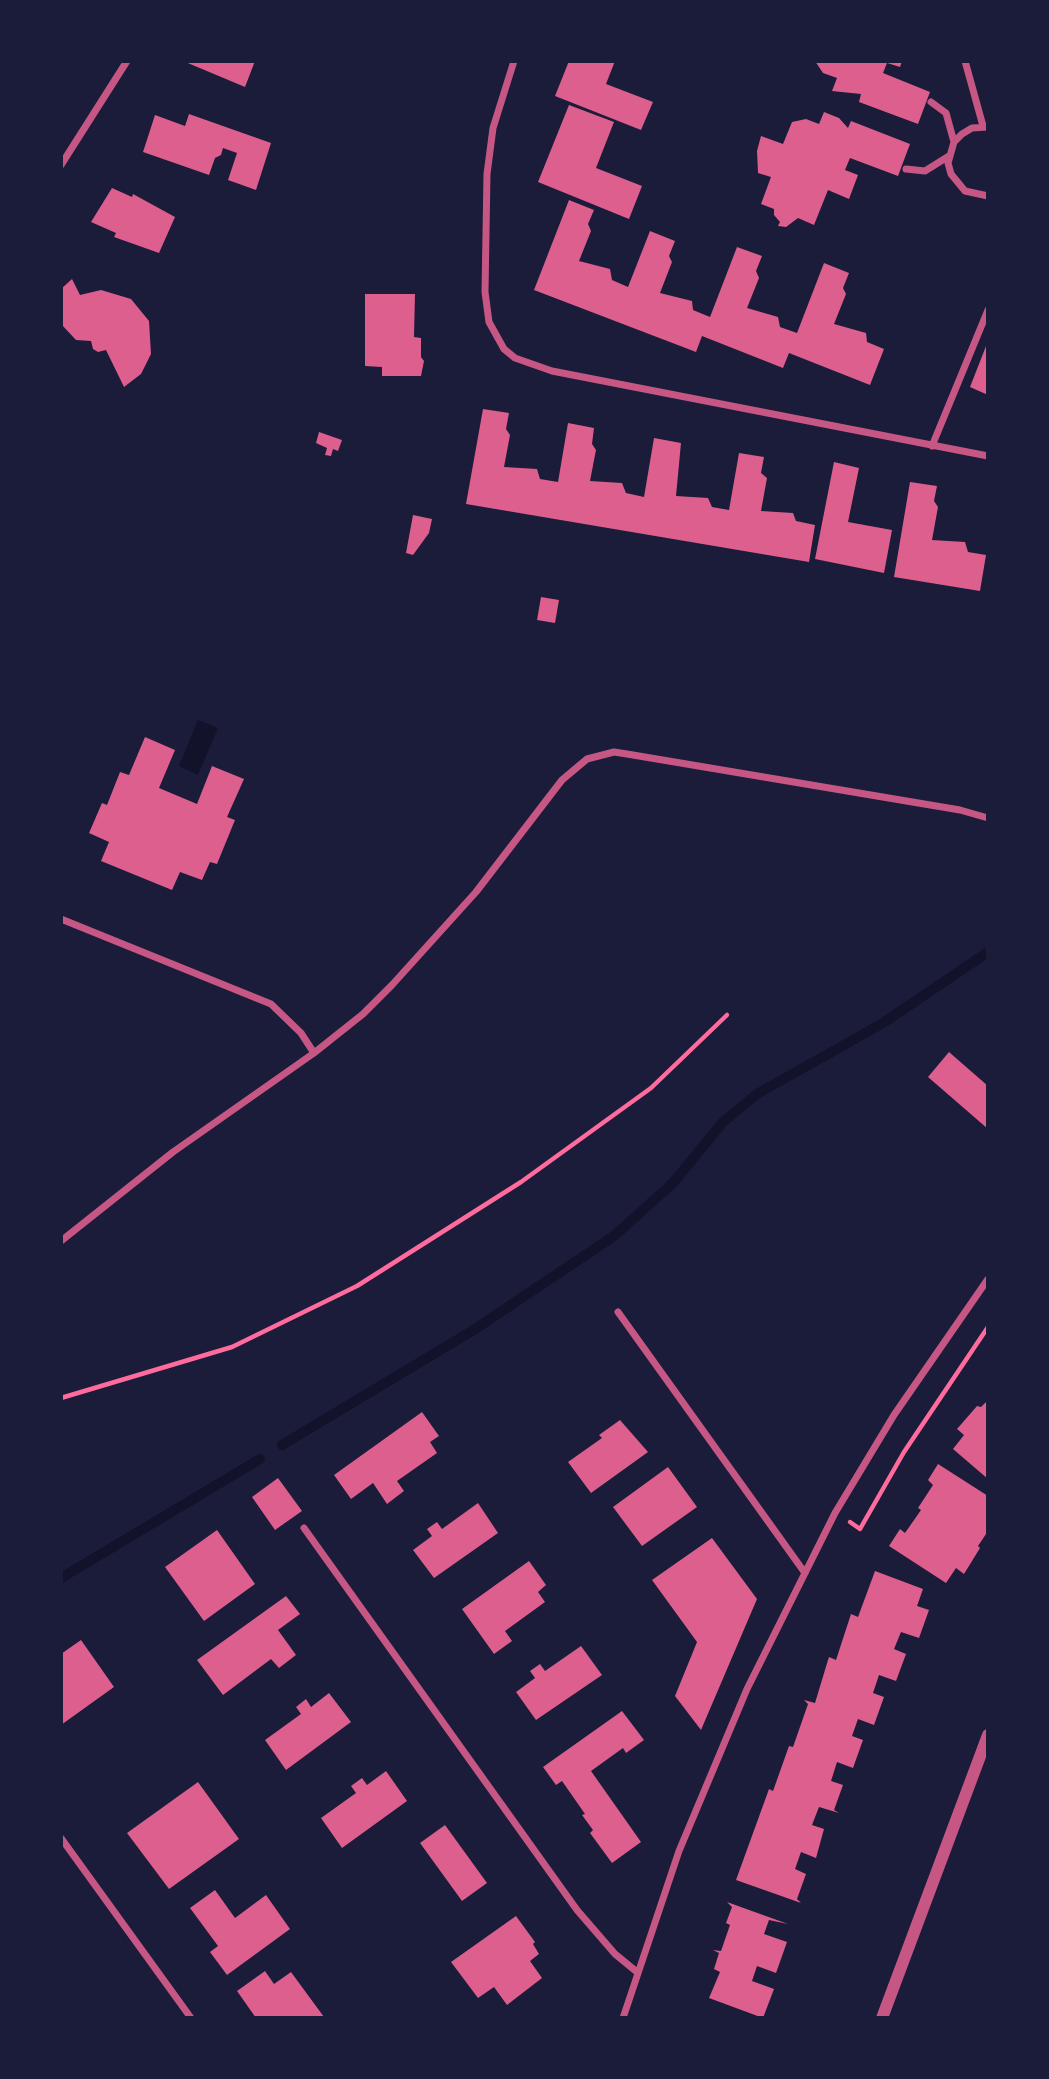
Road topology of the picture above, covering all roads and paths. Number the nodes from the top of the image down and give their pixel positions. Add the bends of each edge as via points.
1 (127, 61) edge
2 (514, 61) edge
3 (965, 61) edge
4 (931, 102) dead end
5 (985, 127) edge
6 (954, 142) junction
7 (949, 156) junction
8 (61, 165) edge
9 (906, 169) dead end
10 (988, 196) edge
11 (988, 310) edge
12 (932, 446) junction
13 (988, 456) edge
14 (988, 818) edge
15 (61, 919) edge
16 (727, 1015) dead end
17 (314, 1053) junction
18 (61, 1241) edge
19 (988, 1279) edge
20 (618, 1312) dead end
21 (988, 1327) edge
22 (61, 1398) edge
23 (835, 1513) junction
24 (304, 1528) dead end
25 (805, 1573) junction
26 (988, 1735) edge
27 (61, 1838) edge
28 (637, 1972) junction
29 (191, 2018) edge
30 (623, 2018) edge
31 (882, 2018) edge

1 - 8 street
2 - 12 street via 494,128 487,174 485,292 489,322 503,349 552,371
3 - 5 street
4 - 6 street via 946,113
5 - 6 street via 972,128
6 - 7 street
7 - 9 street via 925,171
7 - 10 street via 957,184 976,196
11 - 12 street
12 - 13 street
14 - 17 street via 614,752 587,759 562,780 476,892 392,985
15 - 17 street via 271,1004
16 - 22 path via 651,1088 521,1182 357,1286 232,1347
17 - 18 street via 173,1152
19 - 23 street via 894,1415
20 - 25 street
21 - 23 path via 904,1452 860,1529
23 - 25 street
24 - 28 street via 578,1910 615,1954
25 - 28 street via 716,1759
26 - 31 street
27 - 29 street
28 - 30 street

